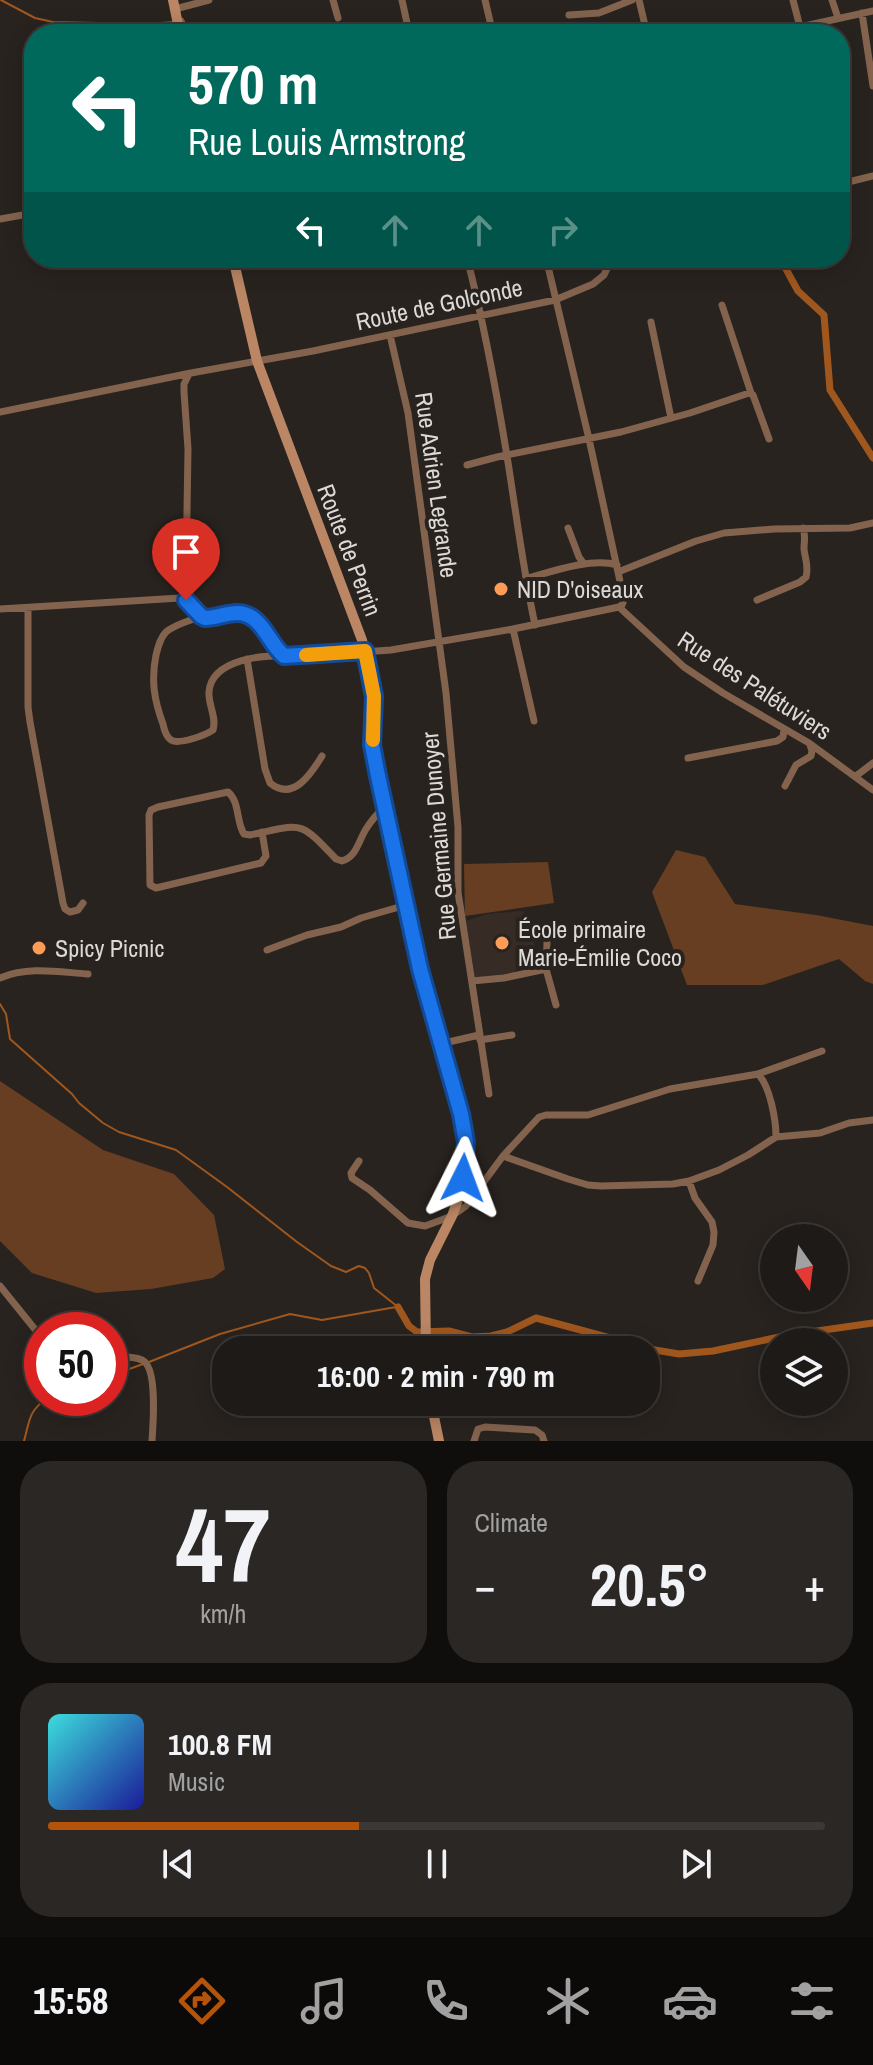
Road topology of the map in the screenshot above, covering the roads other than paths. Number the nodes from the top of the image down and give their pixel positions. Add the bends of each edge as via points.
1 (209, 0) edge
2 (333, 0) edge
3 (402, 0) edge
4 (485, 0) edge
5 (632, 0) edge
6 (639, 0) edge
7 (793, 0) edge
8 (832, 0) edge
9 (873, 11) edge
10 (862, 13) junction
11 (569, 15) dead end
12 (177, 18) edge
13 (338, 18) dead end
14 (838, 18) junction
15 (407, 23) dead end
16 (491, 24) edge
17 (645, 24) edge
18 (796, 24) edge
19 (818, 24) edge
20 (873, 86) edge
21 (873, 176) edge
22 (850, 182) edge
23 (24, 215) edge
24 (0, 219) edge
25 (235, 268) edge
26 (470, 268) edge
27 (548, 268) edge
28 (607, 268) edge
29 (555, 300) junction
30 (722, 305) dead end
31 (482, 316) junction
32 (651, 322) dead end
33 (390, 335) junction
34 (257, 361) junction
35 (191, 373) junction
36 (751, 393) junction
37 (0, 412) edge
38 (671, 418) junction
39 (589, 439) junction
40 (769, 439) dead end
41 (507, 455) junction
42 (467, 465) dead end
43 (873, 523) edge
44 (568, 528) dead end
45 (803, 528) junction
46 (584, 564) junction
47 (617, 568) junction
48 (525, 579) junction
49 (757, 600) dead end
50 (188, 601) junction
51 (619, 607) junction
52 (0, 609) edge
53 (28, 609) junction
54 (201, 616) junction
55 (535, 625) junction
56 (513, 629) junction
57 (439, 642) junction
58 (365, 651) junction
59 (282, 655) junction
60 (247, 659) junction
61 (534, 721) dead end
62 (784, 729) junction
63 (809, 743) junction
64 (322, 756) dead end
65 (688, 758) dead end
66 (873, 763) edge
67 (856, 776) junction
68 (785, 786) dead end
69 (873, 790) edge
70 (384, 807) junction
71 (262, 832) junction
72 (83, 903) dead end
73 (406, 905) junction
74 (547, 943) dead end
75 (267, 950) dead end
76 (546, 969) junction
77 (88, 974) dead end
78 (0, 978) edge
79 (472, 981) junction
80 (556, 1005) dead end
81 (512, 1035) dead end
82 (480, 1037) junction
83 (440, 1044) junction
84 (822, 1051) dead end
85 (758, 1074) junction
86 (489, 1094) dead end
87 (873, 1120) edge
88 (776, 1137) junction
89 (503, 1156) junction
90 (359, 1161) dead end
91 (689, 1181) junction
92 (452, 1216) junction
93 (698, 1281) dead end
94 (0, 1286) edge
95 (24, 1316) edge
96 (426, 1336) edge
97 (128, 1360) edge
98 (434, 1416) edge
99 (152, 1441) edge
100 (439, 1441) edge
101 (474, 1441) edge
102 (544, 1441) edge

1 - 12 street
2 - 13 street
3 - 15 street
4 - 16 street
5 - 11 street via 599,13
6 - 17 street
7 - 18 street
8 - 14 street
9 - 10 street
10 - 14 street
10 - 20 street
14 - 19 street
21 - 22 street
23 - 24 street
25 - 34 main road, Route de Perrin
26 - 31 street
27 - 29 street
28 - 29 street, Route de Golconde via 593,284
29 - 31 street, Route de Golconde
29 - 39 street
30 - 36 street
31 - 33 street, Route de Golconde
31 - 41 street
32 - 38 street
33 - 34 street, Route de Golconde
33 - 57 street, Rue Adrien Legrande via 408,413
34 - 35 street, Route de Golconde
34 - 58 main road, Route de Perrin
35 - 37 street, Route de Golconde
35 - 50 street via 184,392
36 - 38 street
36 - 40 street
38 - 39 street
39 - 41 street
39 - 47 street
41 - 42 street
41 - 48 street
43 - 45 street
44 - 46 street
45 - 47 street via 708,537
45 - 49 street via 806,577
46 - 47 street
46 - 48 street
47 - 51 street via 624,600
48 - 55 street
50 - 53 street via 176,597
50 - 54 street
51 - 55 street
51 - 62 street, Rue des Palétuviers via 684,667
52 - 53 street
53 - 72 street via 28,707 63,903 70,912
54 - 59 street via 251,616
54 - 60 street via 166,633 157,650 154,695 170,739 179,742 211,732 215,725 210,684 223,669
55 - 56 street
56 - 57 street
56 - 61 street
57 - 58 street
57 - 79 street, Rue Germaine Dunoyer via 458,827 458,892
58 - 59 street
58 - 70 main road, Route de Perrin via 374,696 372,745
59 - 60 street
60 - 64 street via 270,783 282,789 297,786
62 - 63 street, Rue des Palétuviers
62 - 65 street via 777,741
63 - 67 street, Rue des Palétuviers
63 - 68 street via 811,756 793,769
66 - 67 street
67 - 69 street, Rue des Palétuviers
70 - 71 street via 344,861 306,829
70 - 73 main road, Route de Perrin
71 - 71 street via 243,833 228,792 153,809 150,885 156,888 261,863 266,856
73 - 75 street
73 - 83 main road, Route de Perrin
74 - 76 street
76 - 79 street
76 - 80 street
77 - 78 street via 28,971
79 - 82 street, Rue Germaine Dunoyer
81 - 82 street
82 - 83 street
82 - 86 street, Rue Germaine Dunoyer
83 - 92 main road, Route de Perrin via 466,1142
84 - 85 street
85 - 88 street via 768,1093
85 - 89 street via 670,1089 582,1116 541,1116
87 - 88 street
88 - 91 street via 730,1165
89 - 91 street via 588,1185
89 - 92 street via 466,1206
90 - 92 street via 352,1178 408,1223 425,1226
91 - 93 street via 714,1232
92 - 96 main road, Route de Perrin via 427,1270
94 - 95 street
97 - 99 street via 146,1363 153,1392
98 - 100 main road
101 - 102 street via 478,1429 485,1427 535,1430

